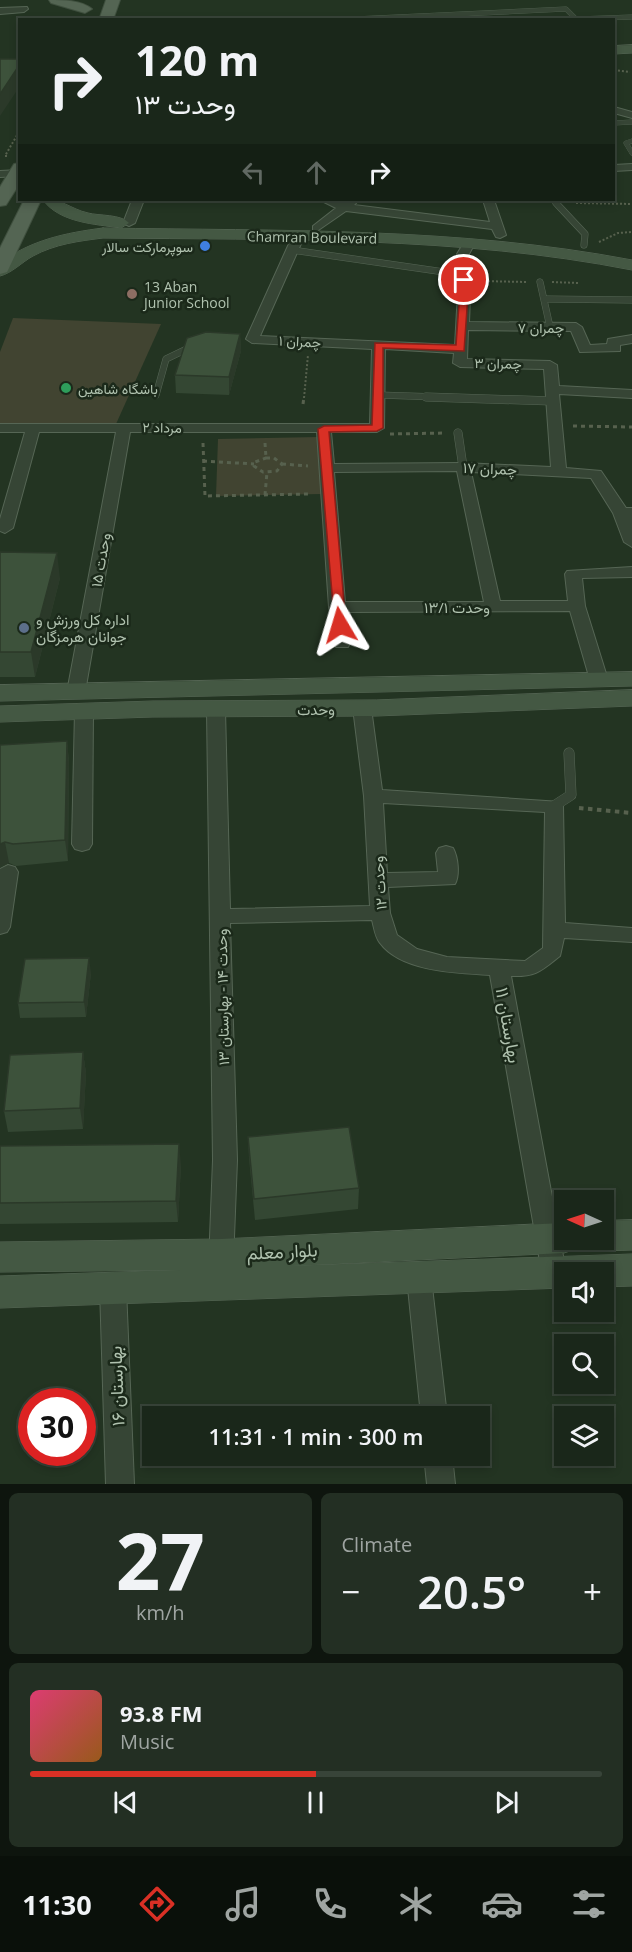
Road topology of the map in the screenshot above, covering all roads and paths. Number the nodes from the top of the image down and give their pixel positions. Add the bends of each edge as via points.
1 (56, 0) edge
2 (113, 0) edge
3 (24, 9) dead end
4 (84, 10) edge
5 (0, 11) edge
6 (632, 17) edge
7 (107, 18) edge
8 (375, 18) edge
9 (575, 18) edge
10 (604, 18) edge
11 (632, 49) edge
12 (615, 50) edge
13 (615, 70) edge
14 (630, 72) dead end
15 (615, 110) edge
16 (632, 115) edge
17 (632, 122) edge
18 (615, 123) edge
19 (18, 133) edge
20 (632, 141) edge
21 (11, 145) junction
22 (18, 145) edge
23 (632, 153) edge
24 (5, 156) dead end
25 (632, 167) edge
26 (615, 168) edge
27 (18, 170) edge
28 (18, 172) edge
29 (0, 174) edge
30 (0, 201) edge
31 (32, 201) edge
32 (52, 201) edge
33 (137, 201) edge
34 (328, 201) edge
35 (353, 201) edge
36 (489, 201) edge
37 (556, 203) joint
38 (632, 204) edge
39 (342, 207) junction
40 (124, 223) junction
41 (316, 228) junction
42 (632, 232) edge
43 (103, 233) junction
44 (499, 235) junction
45 (295, 243) junction
46 (469, 243) junction
47 (588, 245) junction
48 (632, 256) edge
49 (632, 265) edge
50 (0, 270) edge
51 (465, 275) junction
52 (540, 282) dead end
53 (545, 299) junction
54 (632, 300) edge
55 (463, 326) junction
56 (550, 327) junction
57 (632, 339) edge
58 (310, 342) junction
59 (205, 343) edge
60 (379, 345) junction
61 (461, 349) junction
62 (632, 394) edge
63 (156, 395) dead end
64 (378, 395) junction
65 (553, 396) junction
66 (303, 405) dead end
67 (555, 425) junction
68 (124, 427) junction
69 (632, 427) edge
70 (0, 428) edge
71 (33, 428) junction
72 (202, 428) junction
73 (377, 428) junction
74 (324, 429) junction
75 (458, 433) joint
76 (203, 461) junction
77 (254, 464) junction
78 (282, 464) junction
79 (463, 467) junction
80 (327, 468) junction
81 (560, 471) junction
82 (267, 472) junction
83 (329, 494) junction
84 (265, 495) junction
85 (626, 513) edge
86 (5, 528) dead end
87 (632, 542) edge
88 (632, 572) edge
89 (577, 606) junction
90 (337, 607) junction
91 (493, 607) junction
92 (342, 643) dead end
93 (632, 679) edge
94 (599, 680) junction
95 (0, 693) edge
96 (632, 698) edge
97 (80, 701) junction
98 (362, 708) junction
99 (216, 710) junction
100 (0, 714) edge
101 (569, 753) dead end
102 (373, 796) junction
103 (554, 806) junction
104 (632, 813) edge
105 (82, 844) dead end
106 (446, 853) dead end
107 (8, 872) dead end
108 (378, 880) junction
109 (380, 913) junction
110 (221, 916) junction
111 (0, 927) edge
112 (555, 930) junction
113 (632, 936) edge
114 (499, 967) junction
115 (554, 1228) edge
116 (632, 1235) edge
117 (614, 1236) edge
118 (554, 1238) edge
119 (0, 1257) edge
120 (221, 1269) junction
121 (632, 1270) edge
122 (614, 1271) edge
123 (554, 1272) edge
124 (419, 1278) junction
125 (113, 1288) junction
126 (0, 1292) edge
127 (433, 1406) edge
128 (439, 1466) edge
129 (120, 1484) edge
130 (441, 1484) edge

1 - 4 main road
2 - 7 main road
3 - 5 street
6 - 10 lane
8 - 9 lane via 566,9
11 - 12 street
13 - 14 path
15 - 16 street
17 - 18 lane
19 - 21 path
20 - 23 lane via 626,143
21 - 22 path
21 - 24 path
25 - 26 street
27 - 29 street
28 - 30 main road
31 - 50 main road
32 - 40 street, Chamran Boulevard via 75,214
33 - 40 street
34 - 39 street
35 - 39 street
36 - 44 street
37 - 38 path
37 - 47 lane via 585,234
39 - 41 street
39 - 44 street
40 - 41 street, Chamran Boulevard
40 - 43 street via 53,224 53,232
41 - 44 street, Chamran Boulevard
42 - 47 path via 618,233
43 - 45 street, Chamran Boulevard
43 - 50 street, Chamran Boulevard via 48,242
44 - 46 street, Chamran Boulevard
44 - 47 street, Chamran Boulevard
44 - 49 street, Chamran Boulevard
45 - 46 street, Chamran Boulevard
45 - 51 lane
45 - 58 street, چمران ۱ via 246,339
46 - 51 street, چمران ۳ via 463,254
47 - 48 street, Chamran Boulevard
51 - 55 street, چمران ۳
52 - 53 lane
53 - 54 lane
53 - 56 lane
55 - 56 street, چمران ۷
55 - 61 street, چمران ۳
56 - 57 street, چمران ۷ via 576,327 585,349 615,348 613,342
58 - 60 street, چمران ۱
58 - 66 path
59 - 63 lane via 166,359
60 - 61 street, چمران ۱
60 - 64 street
61 - 65 street, چمران ۳ via 460,363 550,365
62 - 65 street
64 - 65 lane
64 - 73 street
65 - 67 street, چمران ۳
67 - 69 path
67 - 81 street, چمران ۳
68 - 71 street, مرداد ۲
68 - 72 street, مرداد ۲
68 - 97 street, وحدت ۱۵
70 - 71 street, مرداد ۲
71 - 86 street
72 - 74 street, مرداد ۲
72 - 76 path
73 - 74 street, مرداد ۲
73 - 75 path via 390,434
74 - 80 street
75 - 79 lane
76 - 77 path
76 - 84 path via 205,496
77 - 78 path via 266,458
77 - 82 path via 259,471
78 - 80 path
78 - 82 path via 280,469
79 - 80 street, چمران ۱۷
79 - 81 street, چمران ۱۷
79 - 91 street
80 - 83 street
81 - 85 street, چمران ۱۷ via 596,474
82 - 84 path
83 - 84 path
83 - 90 street
85 - 87 street
88 - 89 street via 573,574
89 - 91 street, وحدت ۱۳/۱
89 - 94 street
90 - 91 street, وحدت ۱۳/۱
90 - 92 street
93 - 94 street, وحدت
94 - 97 street, وحدت via 350,687
95 - 97 street, وحدت
96 - 98 street, وحدت
97 - 99 street, وحدت
97 - 100 street, وحدت
97 - 105 street, وحدت ۱۵
98 - 99 street, وحدت
98 - 102 street, وحدت ۱۲
99 - 110 street, وحدت ۱۴ - بهارستان ۱۳
101 - 103 lane via 572,795
102 - 103 street
102 - 108 street, وحدت ۱۲
103 - 104 path
103 - 112 street, بهارستان ۱۱
106 - 108 street via 448,879
107 - 111 street
108 - 109 street, وحدت ۱۲
109 - 110 street
109 - 114 street, وحدت ۱۲ via 388,939 410,955 447,965
110 - 120 street, وحدت ۱۴ - بهارستان ۱۳ via 225,1160
112 - 113 street
112 - 114 street, بهارستان ۱۱ via 553,951 529,969
114 - 115 street, بهارستان ۱۱
116 - 117 street
118 - 120 street, بلوار معلم
119 - 120 street, بلوار معلم
120 - 124 street, بلوار معلم
120 - 125 street, بلوار معلم
121 - 122 street, بلوار معلم
123 - 124 street, بلوار معلم
124 - 127 street
125 - 126 street, بلوار معلم
125 - 129 street, بهارستان ۱۶
128 - 130 street

